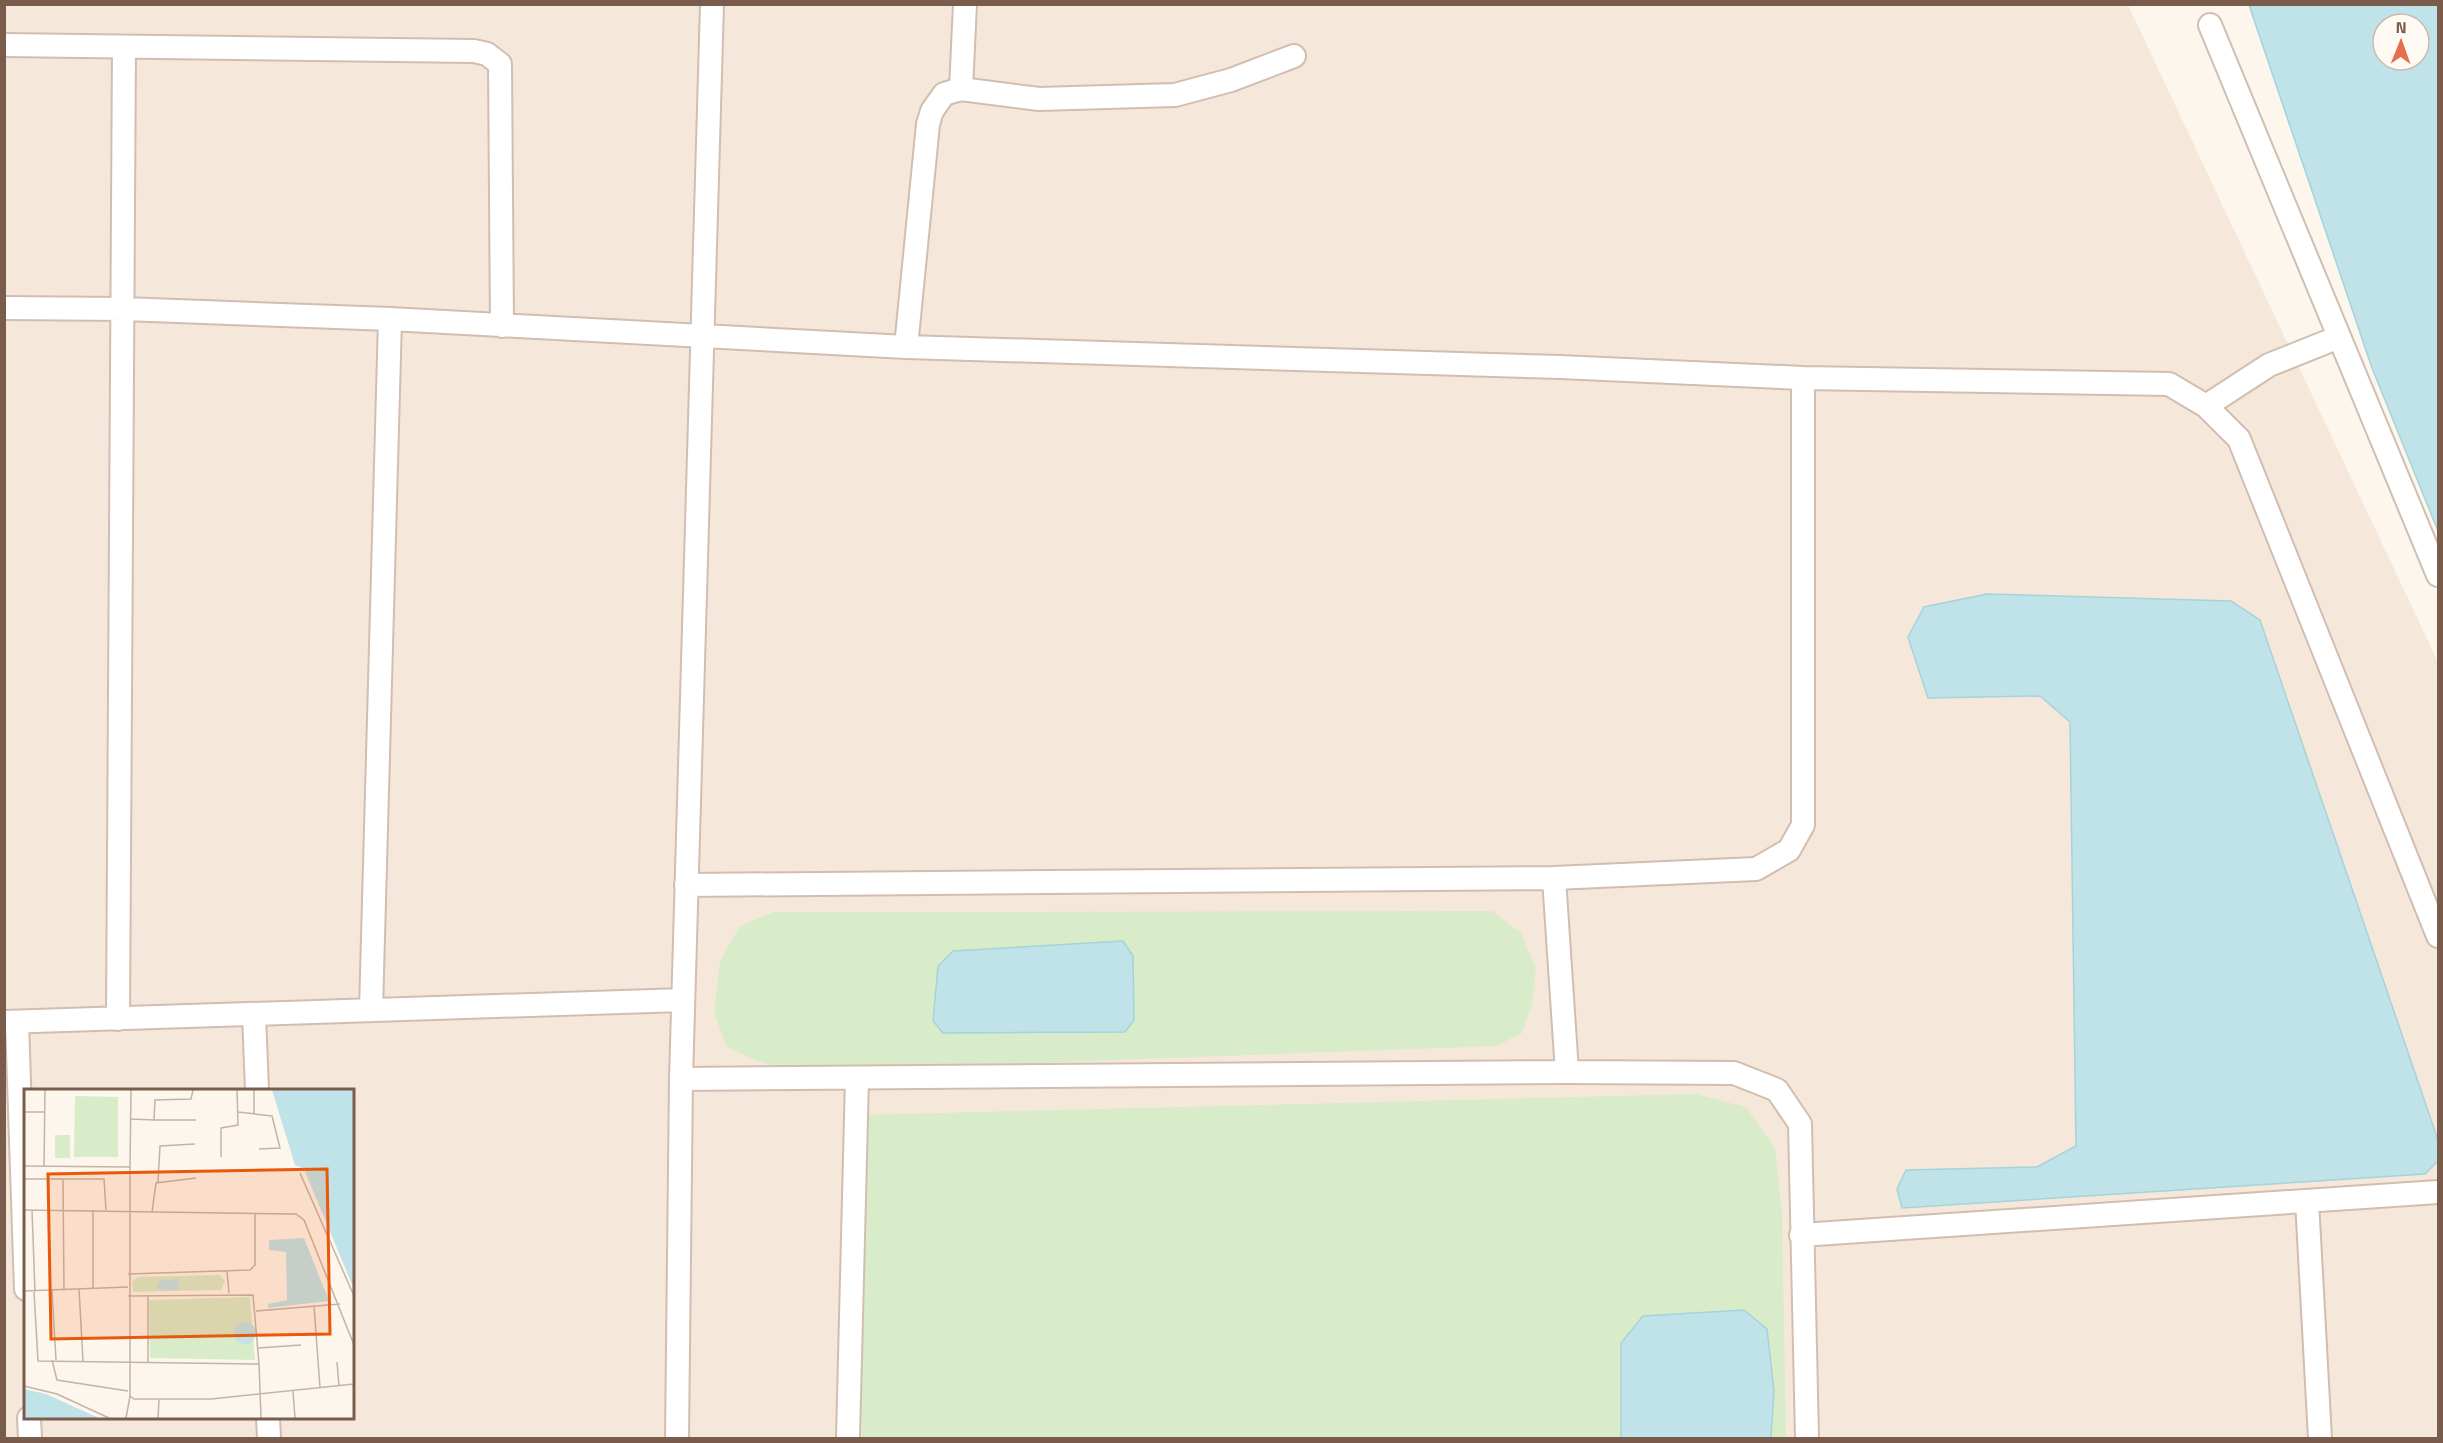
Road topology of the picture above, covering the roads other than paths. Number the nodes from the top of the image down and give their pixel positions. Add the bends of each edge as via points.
1 (712, 4) edge
2 (965, 4) edge
3 (2210, 25) dead end
4 (4, 45) edge
5 (124, 47) junction
6 (1294, 56) dead end
7 (961, 89) junction
8 (4, 308) edge
9 (124, 309) junction
10 (390, 319) junction
11 (502, 326) junction
12 (702, 335) junction
13 (2339, 337) junction
14 (906, 347) junction
15 (1803, 378) junction
16 (2206, 406) junction
17 (2439, 575) edge
18 (1554, 878) junction
19 (686, 885) junction
20 (2439, 936) edge
21 (683, 1000) junction
22 (371, 1010) junction
23 (254, 1014) junction
24 (118, 1019) junction
25 (11, 1022) edge
26 (1567, 1072) junction
27 (857, 1078) junction
28 (681, 1079) junction
29 (257, 1089) edge
30 (2439, 1192) edge
31 (2307, 1201) junction
32 (1801, 1235) junction
33 (24, 1253) edge
34 (29, 1419) edge
35 (268, 1419) edge
36 (30, 1438) edge
37 (269, 1438) edge
38 (677, 1438) edge
39 (848, 1438) edge
40 (1807, 1438) edge
41 (2320, 1438) edge

1 - 12 lane
2 - 7 lane
3 - 13 lane
4 - 5 lane
5 - 9 lane
5 - 11 lane via 487,54 500,64
6 - 7 lane via 1231,80 1174,95 1039,99
7 - 14 lane via 944,94 928,124
8 - 9 lane
9 - 10 lane
9 - 24 lane
10 - 11 lane
10 - 22 lane
11 - 12 lane
12 - 14 lane
12 - 19 lane
13 - 16 lane via 2269,365
13 - 17 lane
14 - 15 lane
15 - 16 lane via 2169,384
15 - 18 lane via 1803,825 1789,850 1756,869
16 - 20 lane via 2239,439
18 - 19 lane
18 - 26 lane
19 - 21 lane
21 - 22 lane
21 - 28 lane
22 - 23 lane
23 - 24 lane
23 - 29 lane
24 - 25 lane
25 - 33 lane
26 - 27 lane
26 - 32 lane via 1734,1073 1777,1090 1800,1124
27 - 28 lane
27 - 39 lane
28 - 38 lane
30 - 31 lane
31 - 32 lane
31 - 41 lane
32 - 40 lane
34 - 36 lane
35 - 37 lane

